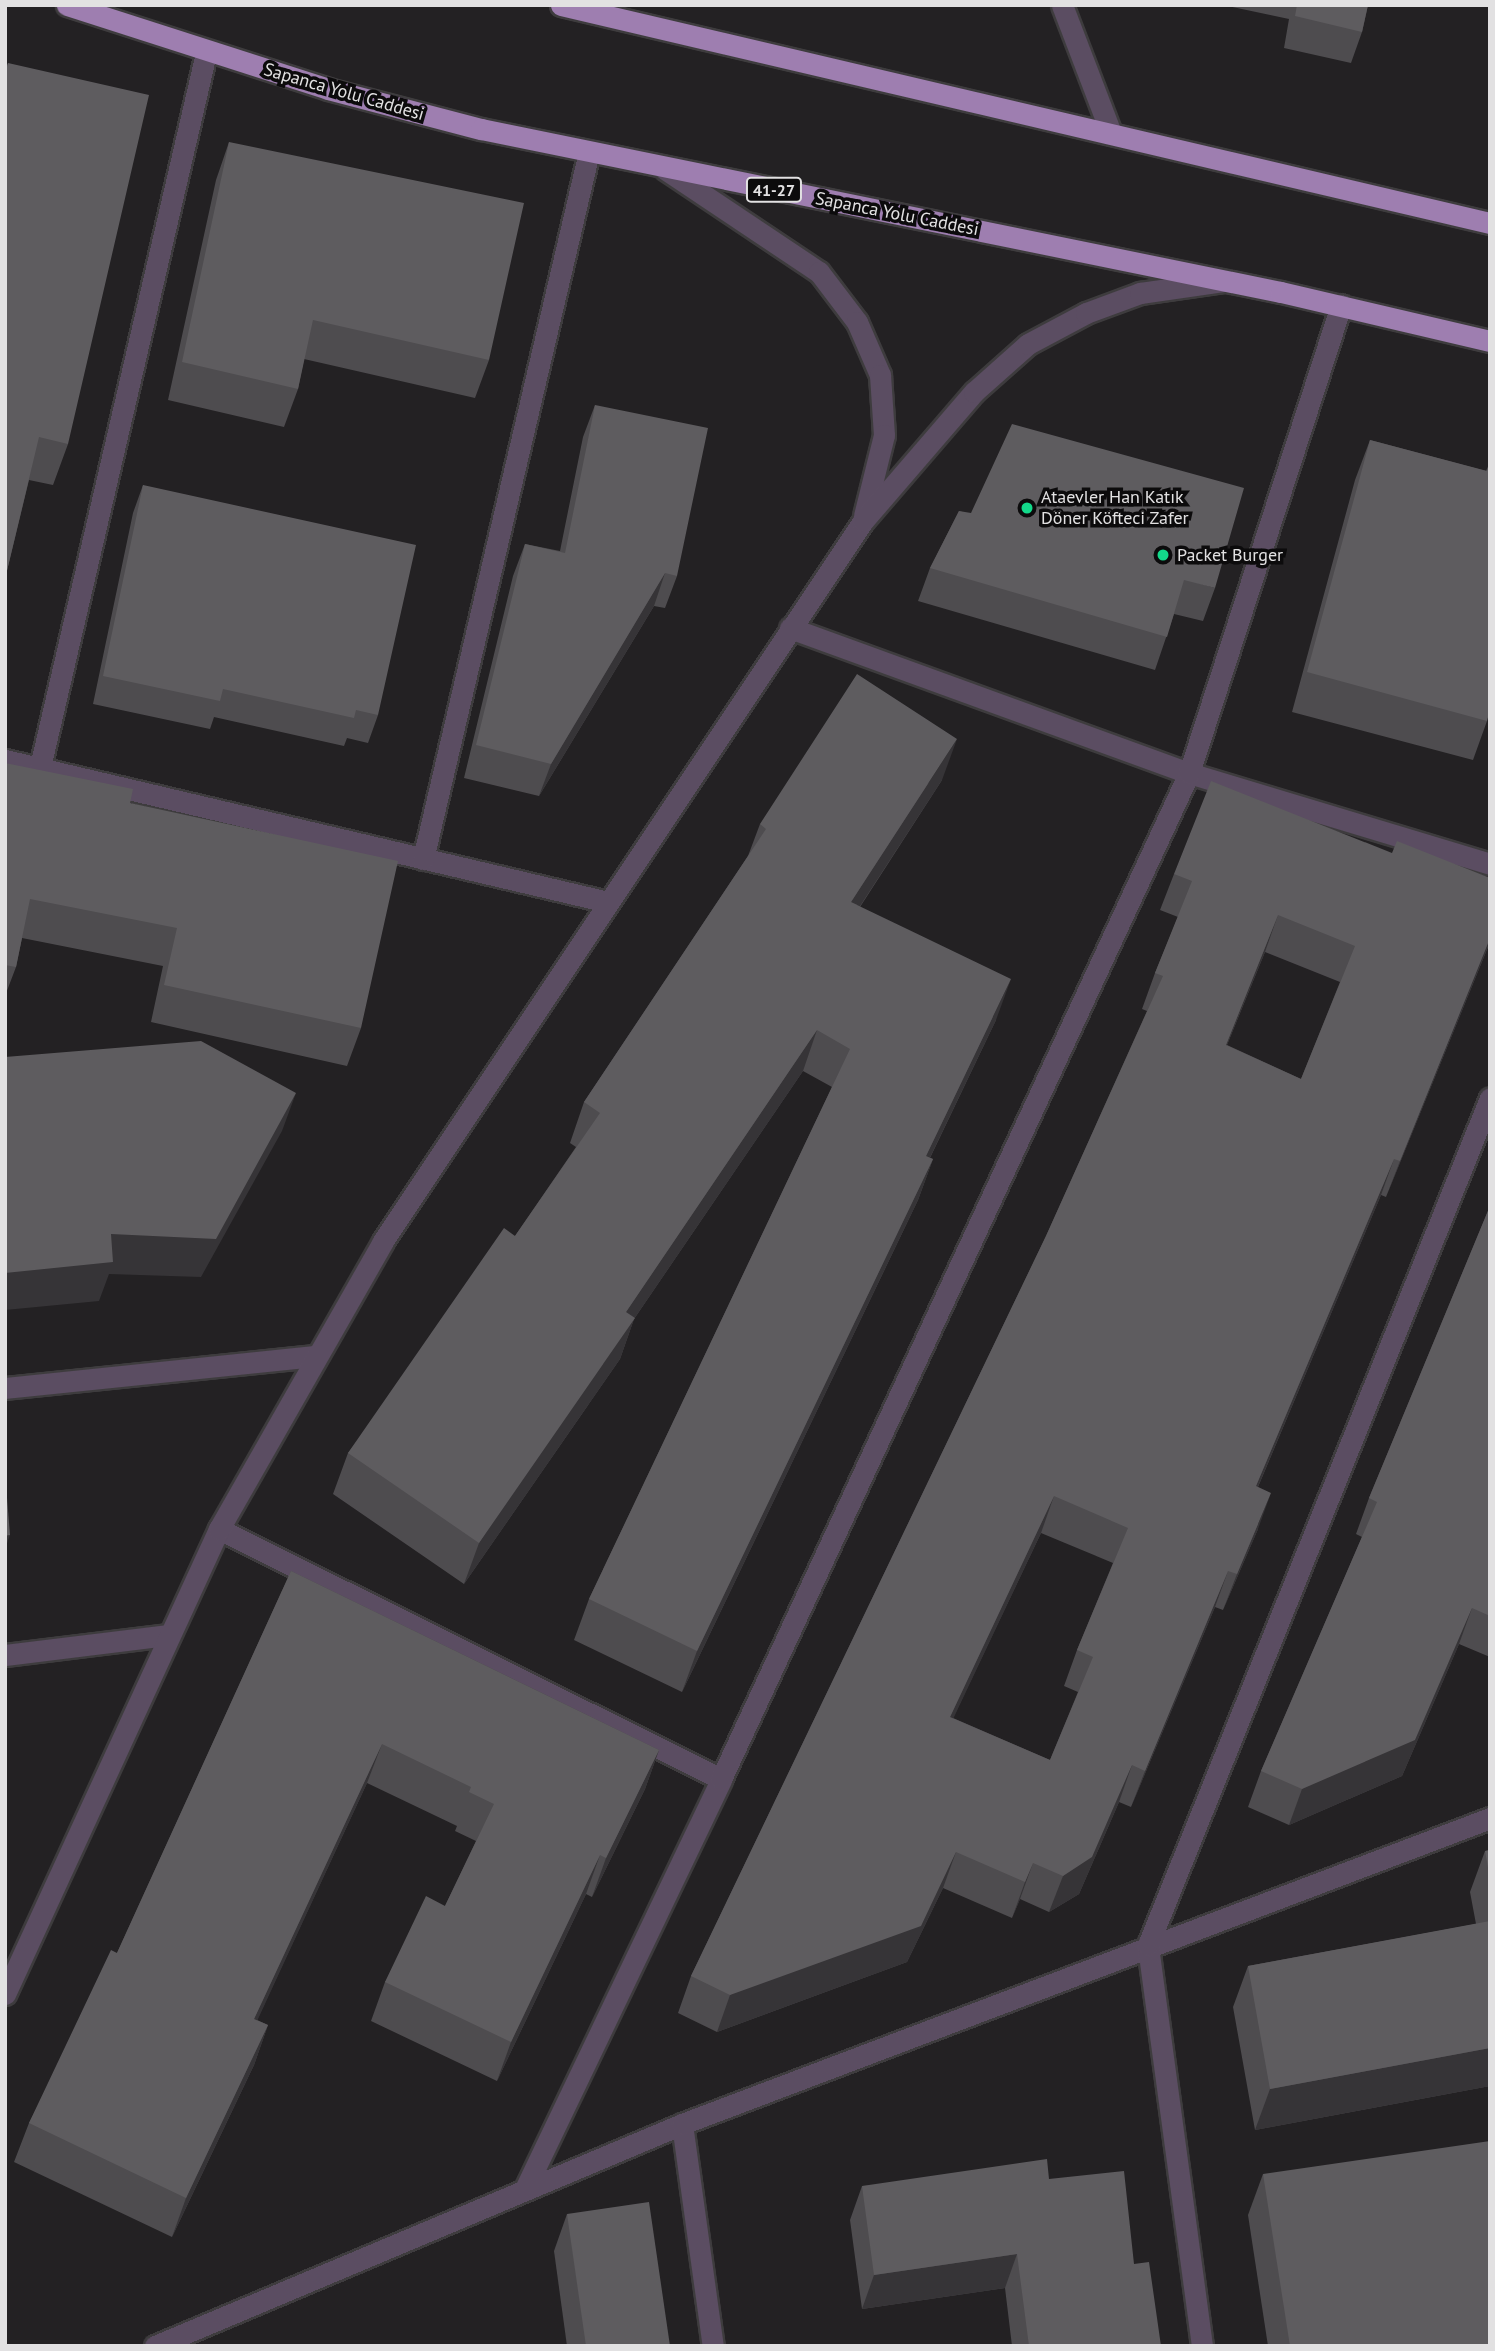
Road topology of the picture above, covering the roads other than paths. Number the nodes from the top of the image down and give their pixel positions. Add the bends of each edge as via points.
1 (67, 5) edge
2 (561, 5) edge
3 (1062, 5) edge
4 (206, 52) junction
5 (1111, 133) junction
6 (589, 152) junction
7 (665, 169) junction
8 (1490, 223) edge
9 (1226, 281) junction
10 (1342, 305) junction
11 (1490, 341) edge
12 (863, 521) junction
13 (790, 628) junction
14 (5, 760) edge
15 (40, 767) junction
16 (1189, 774) junction
17 (423, 859) junction
18 (1490, 864) edge
19 (608, 902) junction
20 (1490, 1098) edge
21 (316, 1356) junction
22 (5, 1388) edge
23 (219, 1529) junction
24 (167, 1634) junction
25 (5, 1655) edge
26 (721, 1779) junction
27 (1490, 1818) edge
28 (1148, 1945) junction
29 (5, 1994) edge
30 (682, 2124) junction
31 (525, 2189) junction
32 (161, 2345) edge
33 (713, 2346) edge
34 (1202, 2346) edge

1 - 4 highway, Sapanca Yolu Caddesi / 41-27
2 - 5 highway via 972,105
3 - 5 street
4 - 6 highway, Sapanca Yolu Caddesi / 41-27 via 481,130
4 - 15 street
5 - 8 highway
6 - 7 highway, Sapanca Yolu Caddesi / 41-27
6 - 17 street
7 - 9 highway, Sapanca Yolu Caddesi / 41-27
7 - 12 street via 819,272 858,322 880,375 884,435
9 - 10 highway, Sapanca Yolu Caddesi / 41-27
9 - 12 street via 1140,293 1086,313 1028,344 974,392
10 - 11 highway, Sapanca Yolu Caddesi / 41-27
10 - 16 street
12 - 13 street
13 - 16 street
13 - 19 street
14 - 15 street
15 - 17 street
16 - 18 street
16 - 26 street
17 - 19 street
19 - 21 street via 390,1230
20 - 28 street
21 - 22 street
21 - 23 street
23 - 24 street
23 - 26 street
24 - 25 street
24 - 29 street
26 - 31 street
27 - 28 street
28 - 30 street
28 - 34 street
30 - 31 street
30 - 33 street
31 - 32 street

